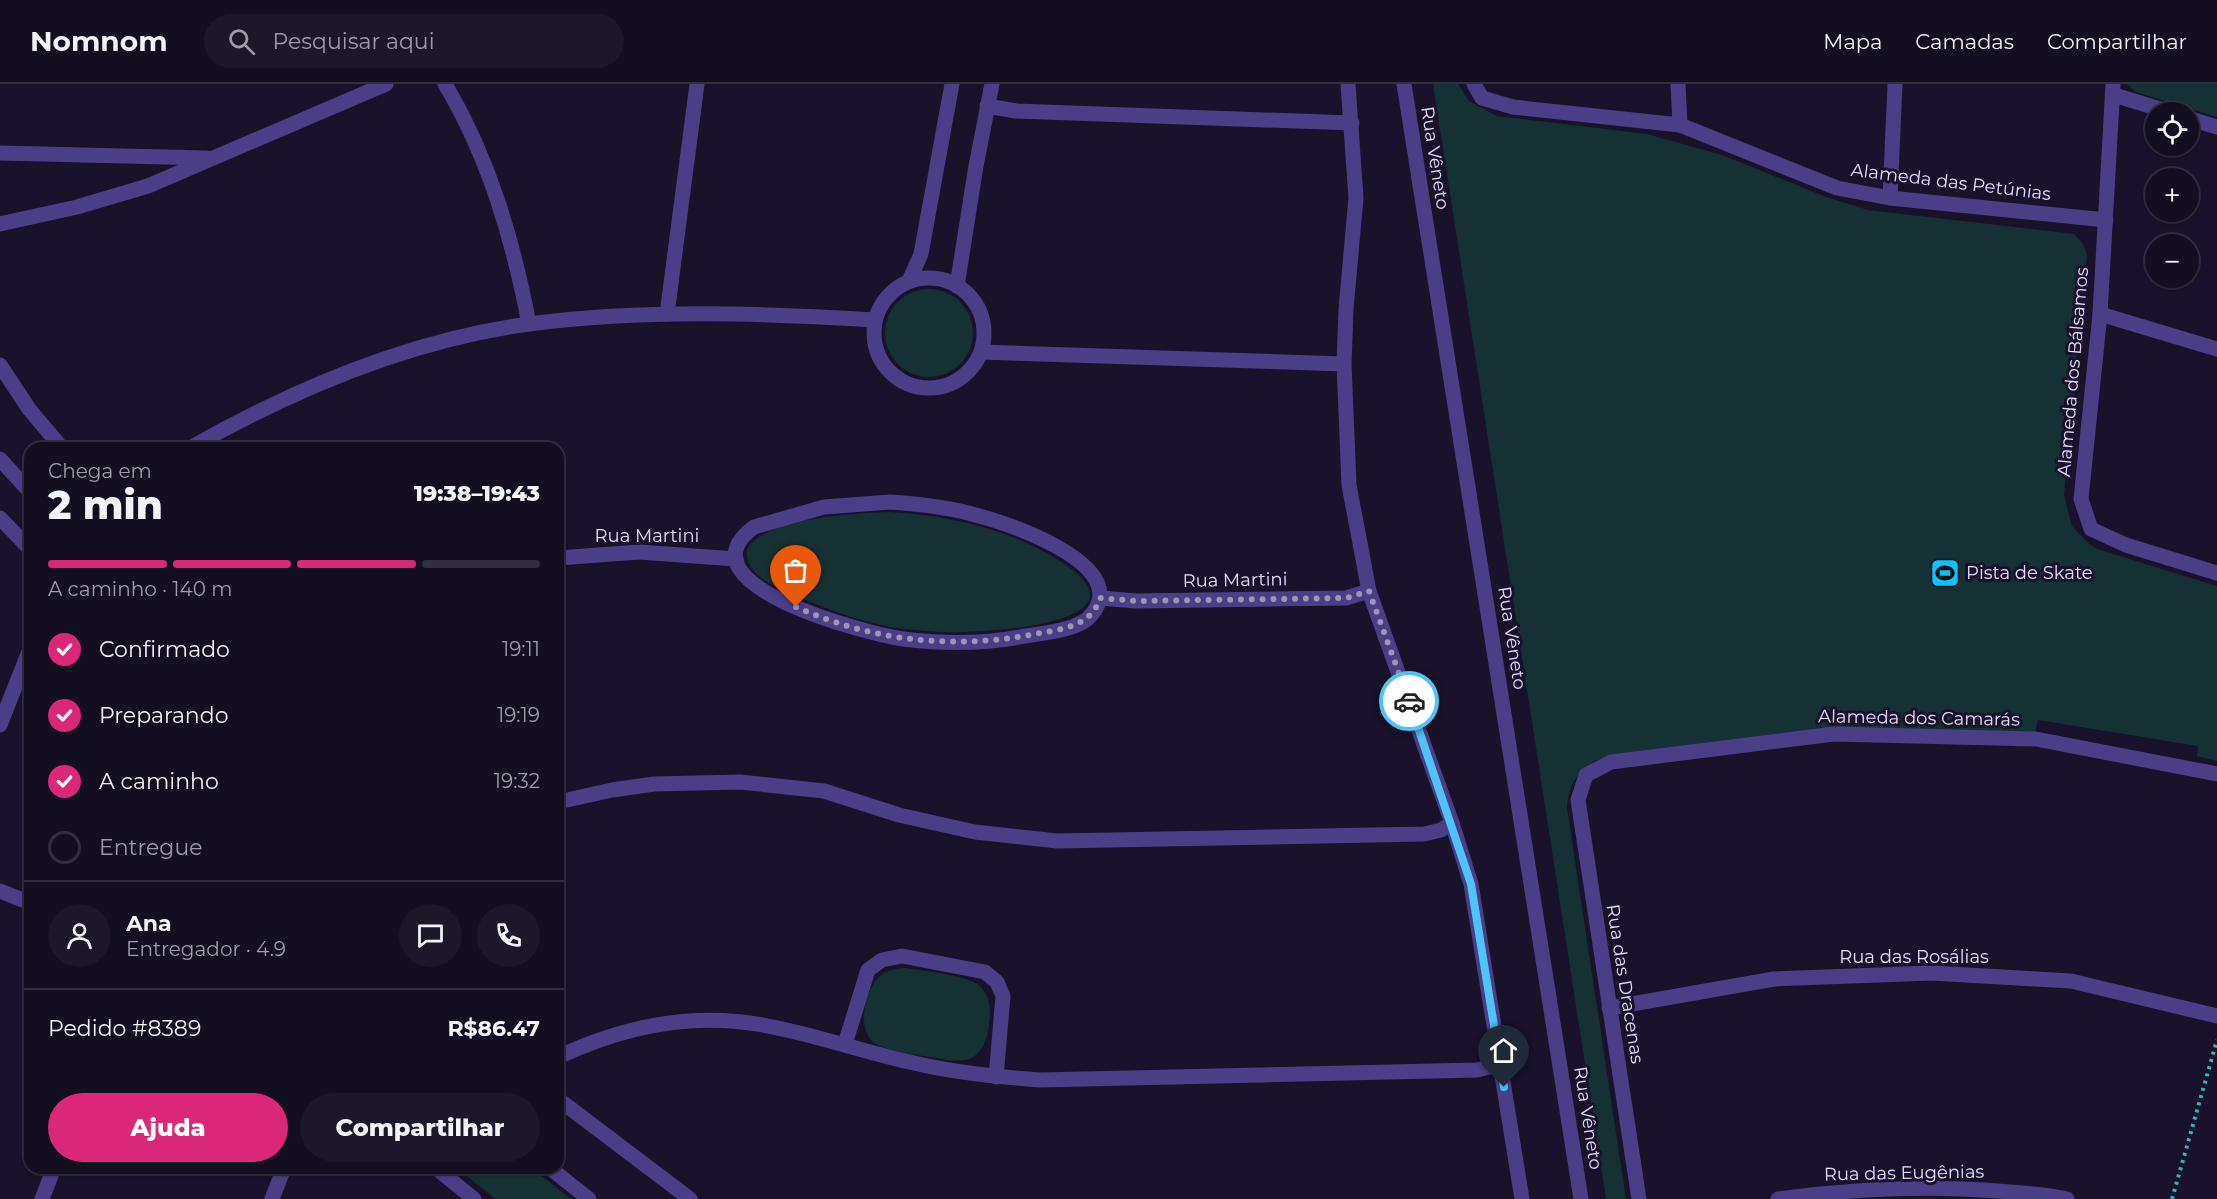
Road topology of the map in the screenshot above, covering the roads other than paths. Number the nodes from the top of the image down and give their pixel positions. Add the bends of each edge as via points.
1 (386, 84) edge
2 (445, 84) edge
3 (697, 84) edge
4 (952, 84) edge
5 (992, 84) edge
6 (1348, 84) edge
7 (1404, 84) edge
8 (1474, 84) edge
9 (1678, 84) edge
10 (1895, 84) edge
11 (2113, 90) edge
12 (2145, 102) edge
13 (987, 106) junction
14 (2199, 121) edge
15 (1352, 123) junction
16 (1680, 125) junction
17 (2217, 127) edge
18 (0, 153) edge
19 (213, 158) junction
20 (1890, 198) junction
21 (2106, 220) junction
22 (0, 224) edge
23 (909, 281) junction
24 (957, 286) junction
25 (667, 314) junction
26 (2100, 314) junction
27 (874, 320) junction
28 (530, 324) junction
29 (2217, 349) edge
30 (981, 352) junction
31 (1344, 364) junction
32 (0, 365) edge
33 (57, 442) edge
34 (201, 442) edge
35 (0, 459) edge
36 (24, 485) edge
37 (0, 518) edge
38 (24, 543) edge
39 (564, 558) edge
40 (736, 559) junction
41 (2217, 573) edge
42 (1369, 591) junction
43 (1100, 598) junction
44 (24, 664) edge
45 (0, 725) edge
46 (2217, 774) edge
47 (1586, 776) joint
48 (564, 801) edge
49 (1452, 823) junction
50 (0, 891) edge
51 (24, 901) edge
52 (1609, 1008) junction
53 (2217, 1016) edge
54 (844, 1044) junction
55 (564, 1054) edge
56 (1501, 1064) junction
57 (996, 1077) junction
58 (564, 1104) edge
59 (52, 1174) edge
60 (282, 1174) edge
61 (443, 1174) edge
62 (558, 1174) edge
63 (42, 1199) edge
64 (272, 1199) edge
65 (474, 1199) edge
66 (589, 1199) edge
67 (690, 1199) edge
68 (1522, 1199) edge
69 (1581, 1199) edge
70 (1638, 1199) edge
71 (1778, 1199) edge
72 (2067, 1199) edge

1 - 19 street
2 - 28 street via 497,196
3 - 25 street
4 - 23 street via 921,254
5 - 13 street
6 - 15 street
7 - 69 street, Rua Vêneto
8 - 16 street, Alameda das Petúnias via 1482,98 1513,107
9 - 16 street
10 - 20 street
11 - 12 street
11 - 21 street, Alameda dos Bálsamos
13 - 15 street via 1016,111
13 - 24 street
14 - 17 street
15 - 31 street via 1356,198
16 - 20 street, Alameda das Petúnias via 1837,188
18 - 19 street
19 - 22 street via 114,197
20 - 21 street, Alameda das Petúnias
21 - 26 street, Alameda dos Bálsamos
23 - 24 street via 927,278
23 - 27 street via 893,290
24 - 30 street via 978,308 984,330
25 - 27 street
25 - 28 street
26 - 29 street
26 - 41 street, Alameda dos Bálsamos via 2081,499 2091,529 2126,545
27 - 30 street via 877,355 886,370 917,388 950,384 963,376
28 - 34 street via 438,344 348,372 264,408
30 - 31 street
31 - 42 street via 1349,485
32 - 33 street
35 - 36 street
37 - 38 street
39 - 40 street, Rua Martini via 639,552
40 - 43 street via 746,579 811,613 871,633 922,641 991,641 1050,632 1087,620
40 - 43 street via 746,532 792,514 857,503 923,504 980,516 1035,536 1092,572
42 - 43 street, Rua Martini via 1346,598
42 - 49 street
44 - 45 street
46 - 47 street, Alameda dos Camarás via 2036,739 1834,734 1611,762
47 - 52 street, Rua das Dracenas via 1578,800
48 - 49 street via 654,784 750,783 824,791 899,815 975,832 1098,842 1424,834
49 - 56 street via 1471,884
50 - 51 street
52 - 53 street, Rua das Rosálias via 1774,979 1932,973 2071,981
52 - 70 street, Rua das Dracenas
54 - 55 street via 760,1024 699,1020 639,1028
54 - 57 street via 914,1063
54 - 57 street via 868,970 882,960 902,956 985,972 997,982 1003,996
56 - 57 street via 1477,1070 1085,1080
56 - 68 street
58 - 67 street
59 - 63 street
60 - 64 street
61 - 65 street
62 - 66 street
71 - 72 street, Rua das Eugênias via 1843,1190 1955,1188

